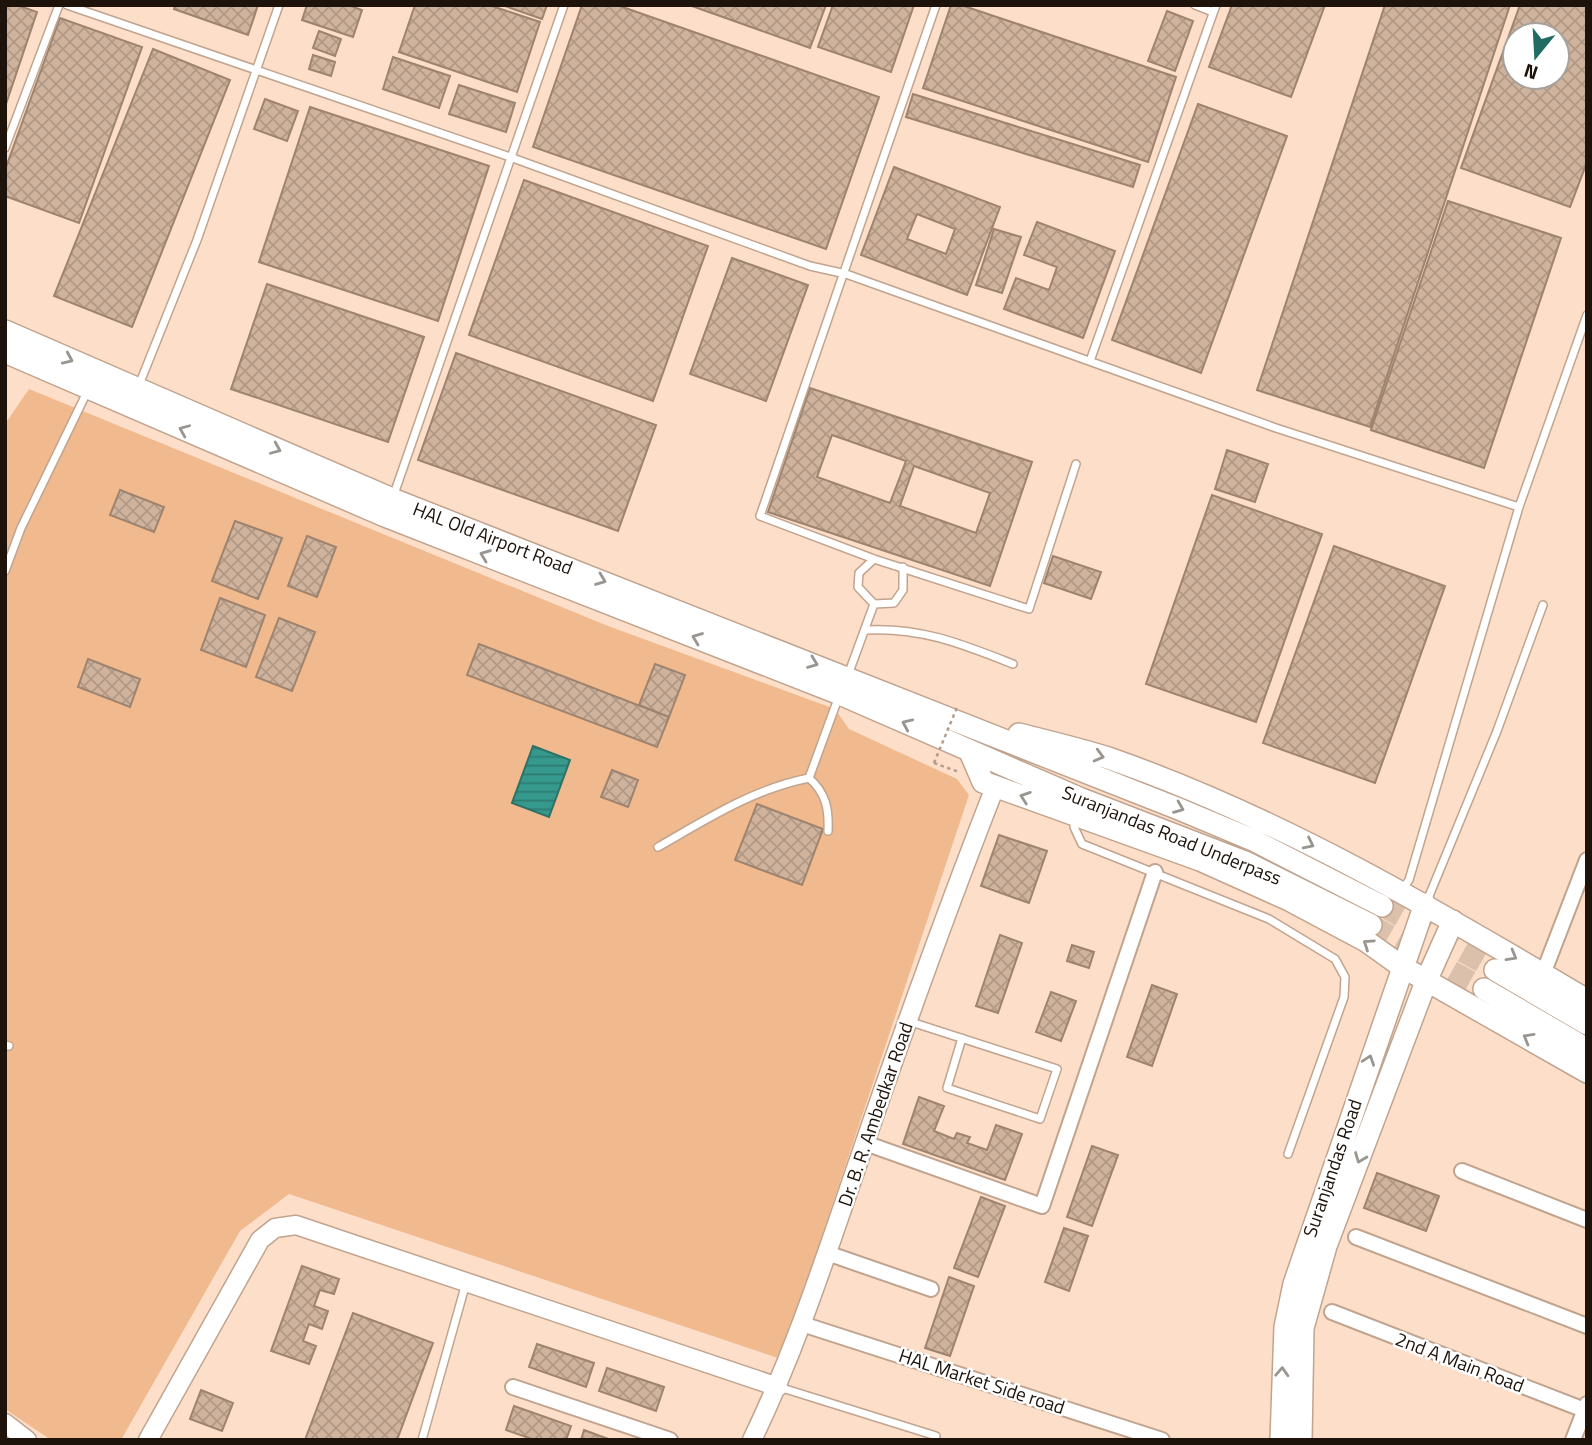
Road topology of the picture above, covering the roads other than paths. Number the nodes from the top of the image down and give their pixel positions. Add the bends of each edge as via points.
1 (59, 5) edge
2 (68, 5) edge
3 (279, 5) edge
4 (564, 5) edge
5 (936, 5) edge
6 (1195, 5) edge
7 (1215, 8) edge
8 (254, 72) junction
9 (5, 148) edge
10 (510, 157) junction
11 (846, 274) junction
12 (1587, 315) edge
13 (5, 331) edge
14 (5, 352) edge
15 (1090, 361) junction
16 (89, 389) junction
17 (137, 389) junction
18 (1076, 464) dead end
19 (392, 499) junction
20 (1519, 507) junction
21 (874, 559) junction
22 (903, 567) junction
23 (5, 572) edge
24 (874, 604) junction
25 (1544, 605) dead end
26 (866, 630) junction
27 (1013, 664) dead end
28 (843, 685) junction
29 (986, 735) junction
30 (970, 752) junction
31 (809, 778) junction
32 (995, 787) junction
33 (1076, 815) junction
34 (828, 831) dead end
35 (658, 847) dead end
36 (1587, 860) edge
37 (1155, 872) junction
38 (1402, 891) junction
39 (1424, 904) junction
40 (1453, 921) junction
41 (1401, 966) junction
42 (1495, 970) tunnel mouth
43 (1544, 974) junction
44 (1427, 979) junction
45 (1484, 989) tunnel mouth
46 (1587, 1000) edge
47 (908, 1021) junction
48 (1587, 1024) edge
49 (962, 1038) junction
50 (1587, 1049) edge
51 (1587, 1072) edge
52 (864, 1143) junction
53 (1288, 1154) dead end
54 (1462, 1171) dead end
55 (1587, 1220) edge
56 (1356, 1237) dead end
57 (827, 1253) junction
58 (467, 1282) junction
59 (932, 1289) dead end
60 (1332, 1312) dead end
61 (802, 1324) junction
62 (1587, 1326) edge
63 (513, 1387) dead end
64 (778, 1387) junction
65 (1586, 1408) edge
66 (5, 1423) edge
67 (27, 1440) edge
68 (148, 1440) edge
69 (422, 1440) edge
70 (670, 1440) edge
71 (752, 1440) edge
72 (934, 1440) edge
73 (1162, 1440) edge
74 (1281, 1440) edge
75 (1301, 1440) edge
76 (1573, 1440) edge

1 - 9 lane
2 - 8 lane
3 - 8 lane
4 - 10 lane
5 - 11 lane
6 - 7 lane
7 - 15 lane
8 - 10 lane
8 - 17 lane via 197,240
10 - 11 lane via 810,266
10 - 19 lane
11 - 15 lane
11 - 21 lane via 760,516
12 - 20 lane
13 -> 17 main road, HAL Old Airport Road
14 - 16 main road, HAL Old Airport Road
15 - 20 lane via 1276,428
16 - 23 lane via 21,528
28 -> 16 main road, HAL Old Airport Road via 385,516
17 -> 19 main road, HAL Old Airport Road
18 - 22 lane via 1029,609
19 -> 28 main road, HAL Old Airport Road
20 - 38 lane
21 - 22 lane
21 - 24 lane via 859,573 858,587
22 - 24 lane via 903,590 894,603
24 - 26 lane
25 - 39 lane
26 - 27 lane via 899,628 945,638
26 - 28 lane
28 - 29 main road, HAL Old Airport Road
30 -> 28 main road, HAL Old Airport Road
28 - 31 lane
29 -> 30 main road, Suranjandas Road Underpass via 1253,840 1376,916
29 -> 38 main road via 1007,731 1111,759 1266,823
30 - 32 main road via 983,782
31 - 34 lane via 820,788 829,811
31 - 35 lane via 742,799
33 -> 32 main road
32 - 47 street, Dr. B. R. Ambedkar Road
33 - 37 lane via 1074,827 1082,844
41 -> 33 main road via 1366,941 1252,883
36 - 43 street
37 - 52 street via 1042,1206
37 - 53 lane via 1269,919 1335,959 1345,978 1344,997
38 - 39 main road
39 - 40 main road
39 - 41 main road, Suranjandas Road
40 -> 43 main road
40 - 44 main road, Suranjandas Road
41 - 44 main road
74 -> 41 main road, Suranjandas Road via 1285,1327 1294,1284
42 - 48 main road
43 - 46 main road
51 -> 44 main road
44 -> 75 main road, Suranjandas Road via 1326,1246 1303,1328
45 - 50 main road
47 - 49 lane
47 - 52 street, Dr. B. R. Ambedkar Road
49 - 49 lane via 1057,1069 1040,1119 947,1088
52 - 57 street, Dr. B. R. Ambedkar Road
54 - 55 street
56 - 62 street
57 - 59 street
57 - 61 street, Dr. B. R. Ambedkar Road
58 - 64 street
58 - 68 street via 296,1225 275,1228 260,1240
58 - 69 lane
60 - 65 street, 2nd A Main Road
61 - 64 street, Dr. B. R. Ambedkar Road
61 - 73 street, HAL Market Side road
63 - 70 street
64 - 71 street, Dr. B. R. Ambedkar Road
64 - 72 lane via 936,1436
65 - 76 street
66 - 67 street

